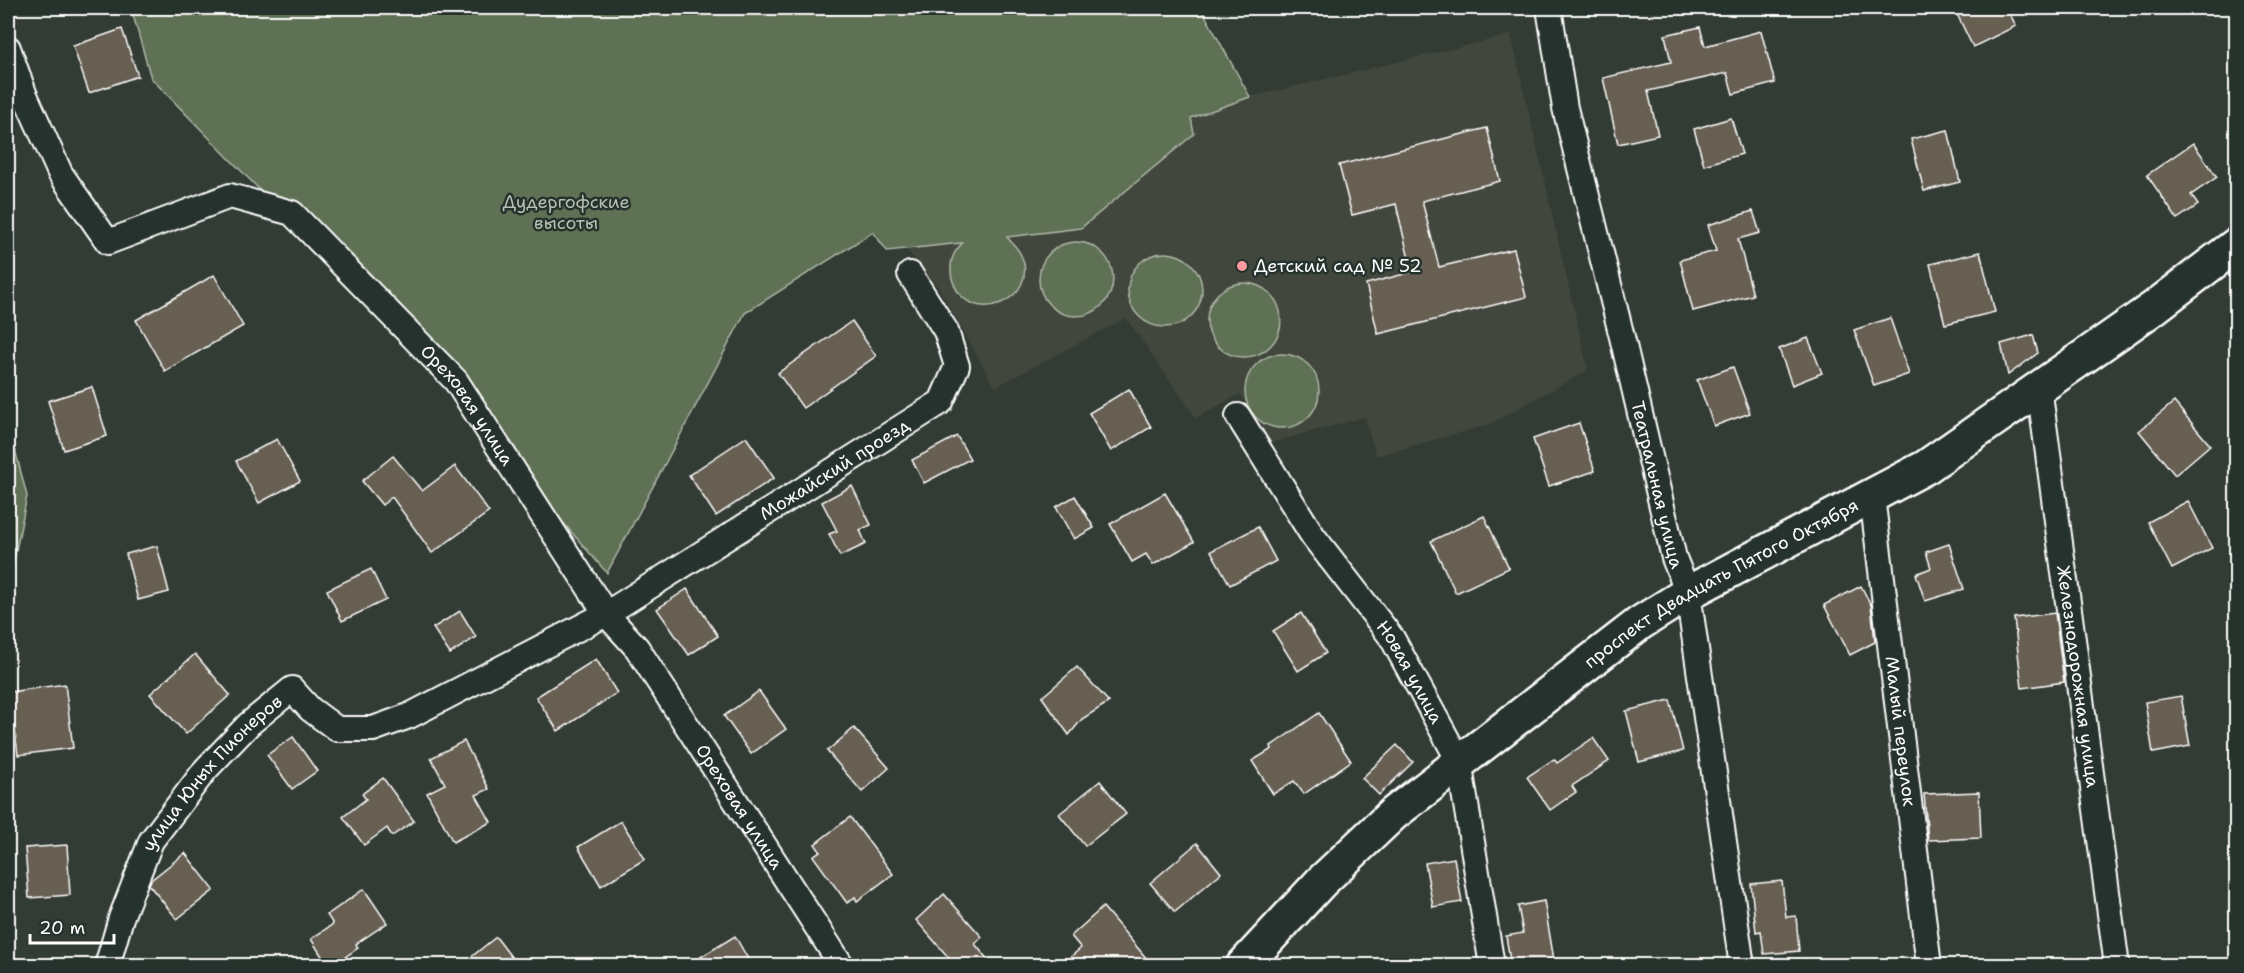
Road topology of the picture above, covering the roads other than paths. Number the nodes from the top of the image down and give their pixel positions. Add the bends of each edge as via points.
1 (1549, 8) edge
2 (8, 48) edge
3 (2236, 245) edge
4 (910, 274) dead end
5 (2039, 387) junction
6 (1238, 416) dead end
7 (1872, 496) junction
8 (1688, 593) junction
9 (606, 614) junction
10 (1459, 761) junction
11 (106, 966) edge
12 (842, 966) edge
13 (1243, 966) edge
14 (1492, 966) edge
15 (1742, 966) edge
16 (1929, 966) edge
17 (2118, 966) edge

1 - 8 street, Театральная улица via 1565,108 1674,558
2 - 9 street, Ореховая улица via 60,173 108,243 230,196 292,213 456,381
3 - 5 street, проспект Двадцать Пятого Октября
4 - 9 street, Можайский проезд via 946,331 957,366 941,402
5 - 7 street, проспект Двадцать Пятого Октября via 1926,467
5 - 17 street, Железнодорожная улица
6 - 10 street, Новая улица via 1313,537 1392,638
7 - 8 street, проспект Двадцать Пятого Октября
7 - 16 street, Малый переулок
8 - 10 street, проспект Двадцать Пятого Октября via 1640,623
8 - 15 street, Театральная улица
9 - 11 street, улица Юных Пионеров via 409,716 373,729 337,729 292,689 249,724 206,769 151,841
9 - 12 street, Ореховая улица via 637,648
10 - 13 street, проспект Двадцать Пятого Октября via 1393,814 1321,882
10 - 14 street, Новая улица

